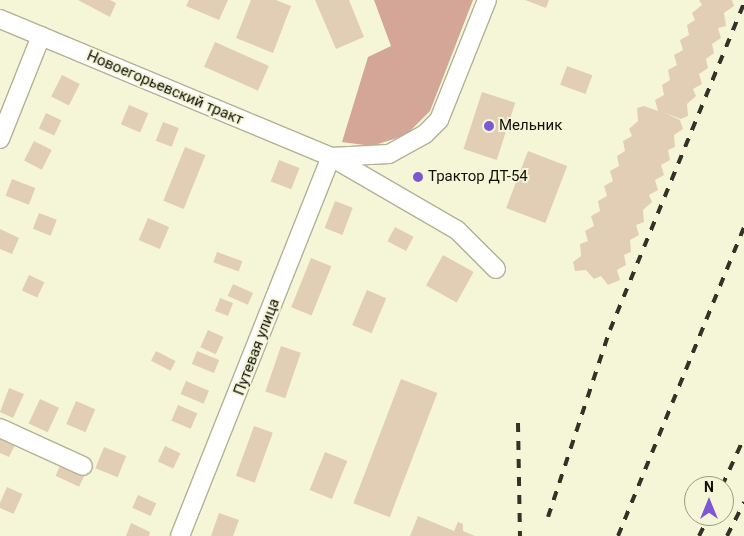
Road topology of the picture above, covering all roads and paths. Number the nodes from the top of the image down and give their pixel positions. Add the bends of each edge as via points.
1 (487, 0) edge
2 (0, 19) edge
3 (40, 36) junction
4 (0, 139) edge
5 (331, 157) junction
6 (496, 269) dead end
7 (0, 428) edge
8 (83, 466) dead end
9 (180, 536) edge

1 - 5 street, Новоегорьевский тракт via 439,120 425,134 389,154
2 - 3 street, Новоегорьевский тракт
3 - 4 street
3 - 5 street, Новоегорьевский тракт
5 - 6 street, Новоегорьевский тракт via 458,230
5 - 9 street, Путевая улица
7 - 8 street

